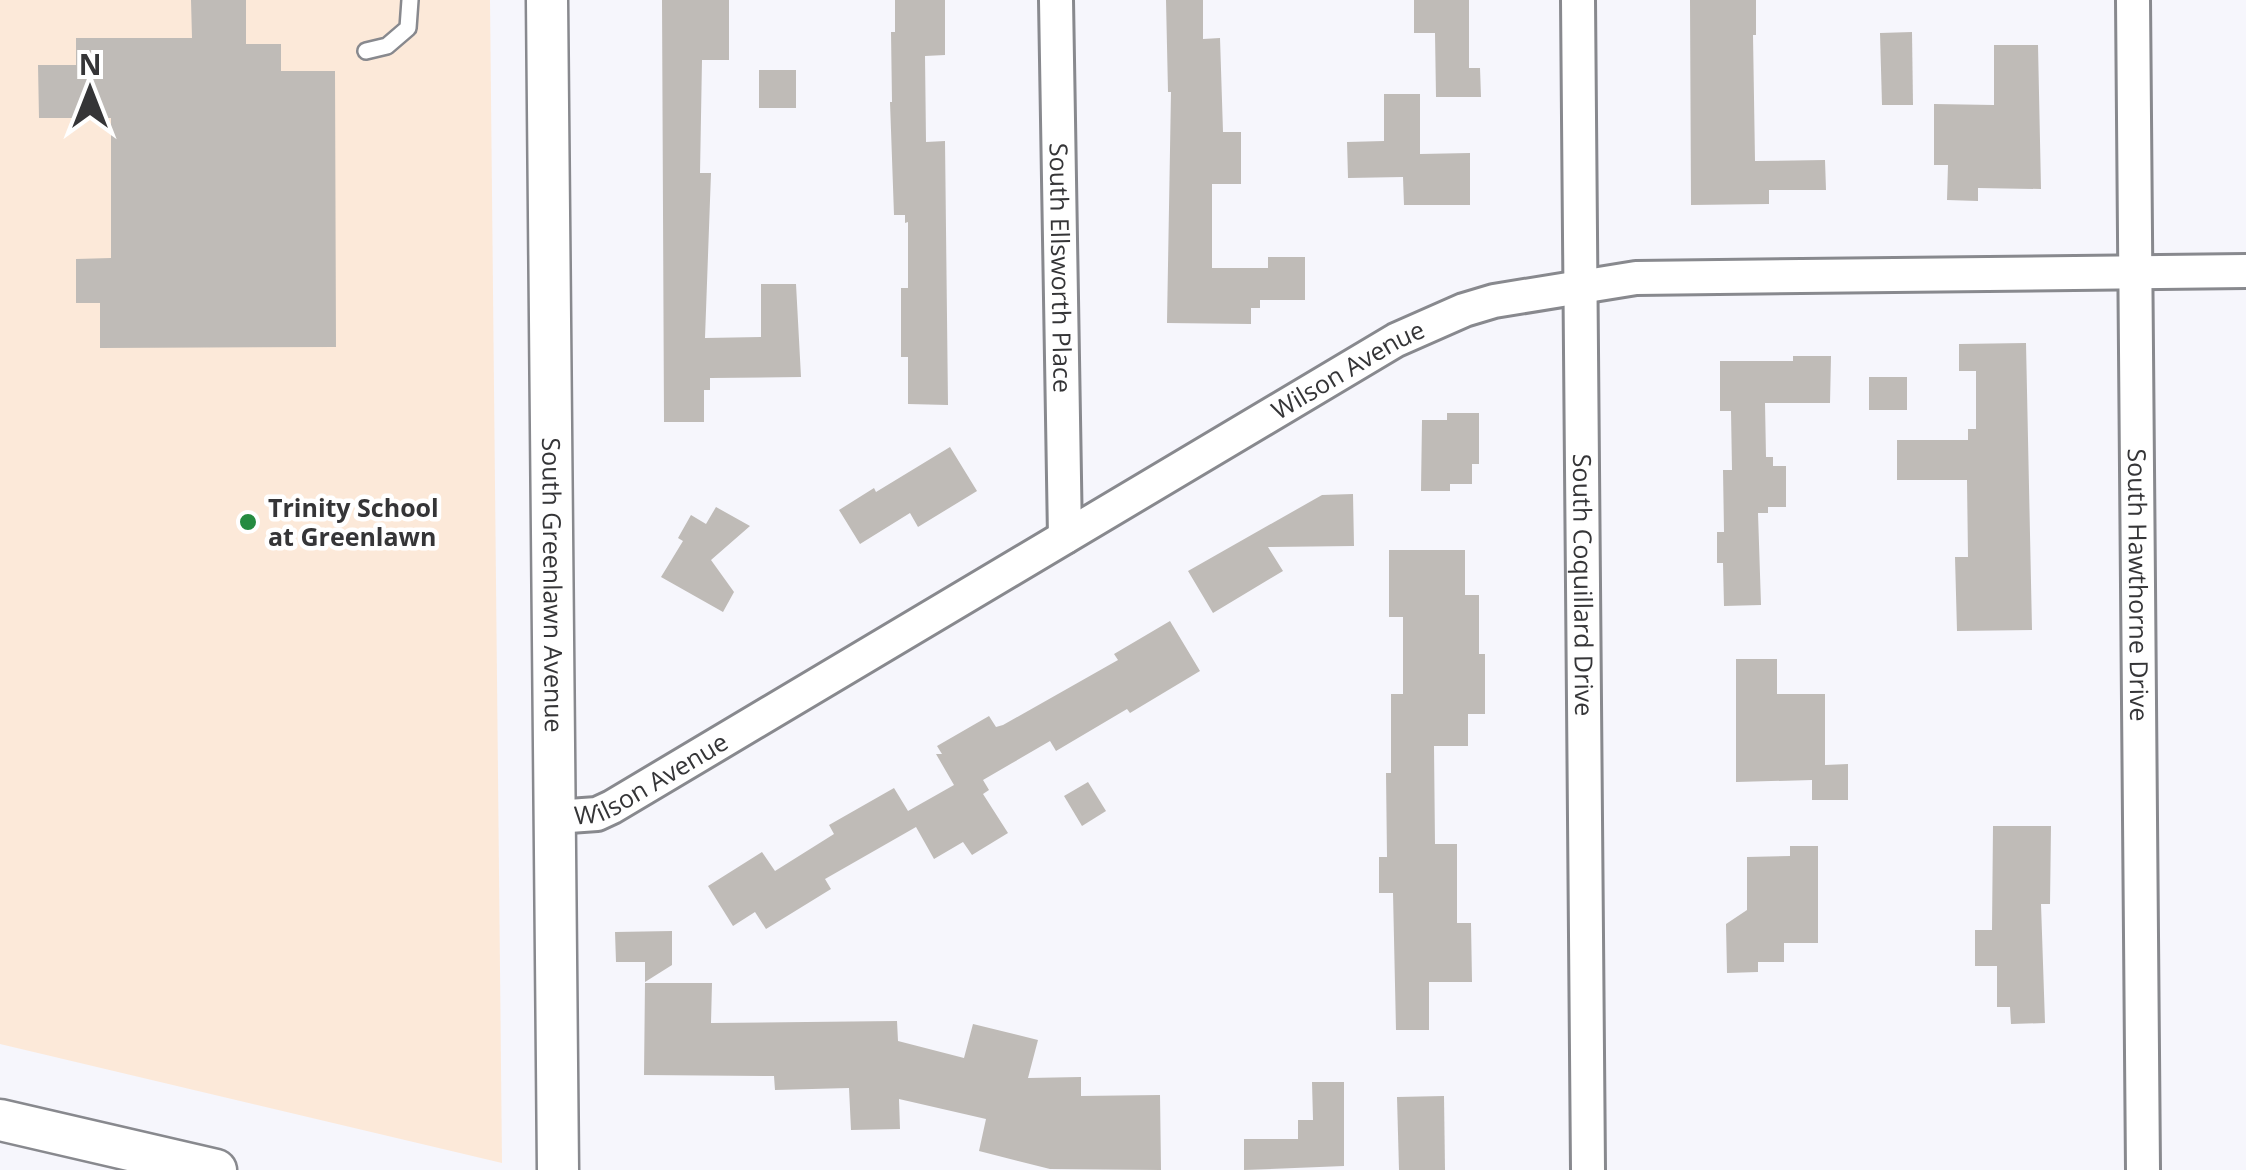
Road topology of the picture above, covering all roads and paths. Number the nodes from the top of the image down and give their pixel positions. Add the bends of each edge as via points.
1 (410, 0) edge
2 (547, 0) edge
3 (1056, 0) edge
4 (1578, 0) edge
5 (2133, 0) edge
6 (366, 51) dead end
7 (2246, 271) edge
8 (2135, 272) junction
9 (1580, 285) junction
10 (1064, 537) junction
11 (554, 817) junction
12 (0, 1120) edge
13 (216, 1170) edge
14 (558, 1170) edge
15 (1588, 1170) edge
16 (2143, 1170) edge

1 - 6 lane via 408,28 388,46
2 - 11 street, South Greenlawn Avenue
3 - 10 street, South Ellsworth Place
4 - 9 street, South Coquillard Drive
5 - 8 street, South Hawthorne Drive
7 - 8 street, Wilson Avenue
8 - 9 street, Wilson Avenue via 1636,278
8 - 16 street, South Hawthorne Drive
9 - 10 street, Wilson Avenue via 1464,310 1396,340
9 - 15 street, South Coquillard Drive
10 - 11 street, Wilson Avenue via 612,808
11 - 14 street, South Greenlawn Avenue
12 - 13 street

